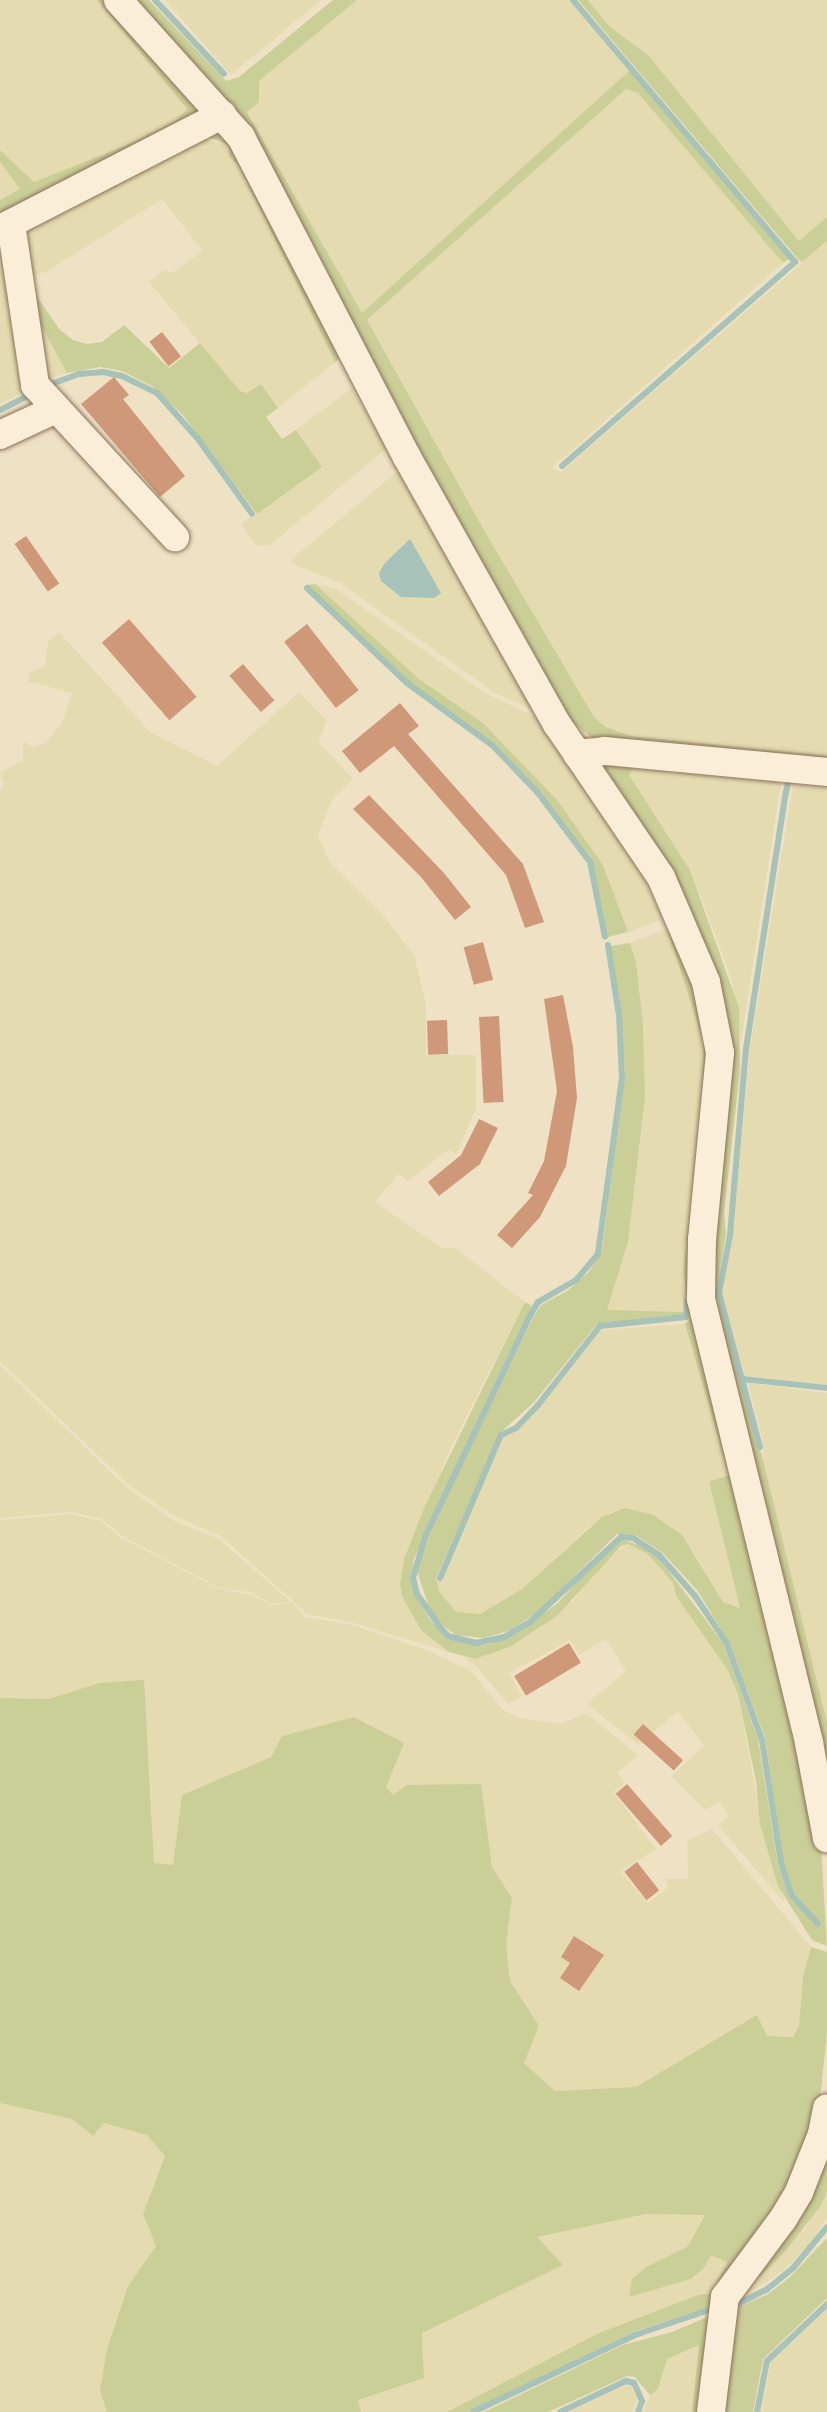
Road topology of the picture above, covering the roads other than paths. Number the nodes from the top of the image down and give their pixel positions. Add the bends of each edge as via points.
1 (118, 0) edge
2 (222, 115) junction
3 (5, 227) edge
4 (56, 409) junction
5 (0, 435) edge
6 (175, 537) dead end
7 (577, 754) junction
8 (827, 772) edge
9 (827, 1838) edge
10 (827, 2108) edge
11 (711, 2412) edge

1 - 2 street
2 - 3 street
2 - 7 street via 241,137 407,457
3 - 4 street via 35,385
4 - 5 street
4 - 6 street
7 - 8 street via 605,751
7 - 9 street via 660,877 682,921 714,1010 720,1053 702,1239 702,1299 809,1743
10 - 11 street via 822,2134 799,2192 725,2297

